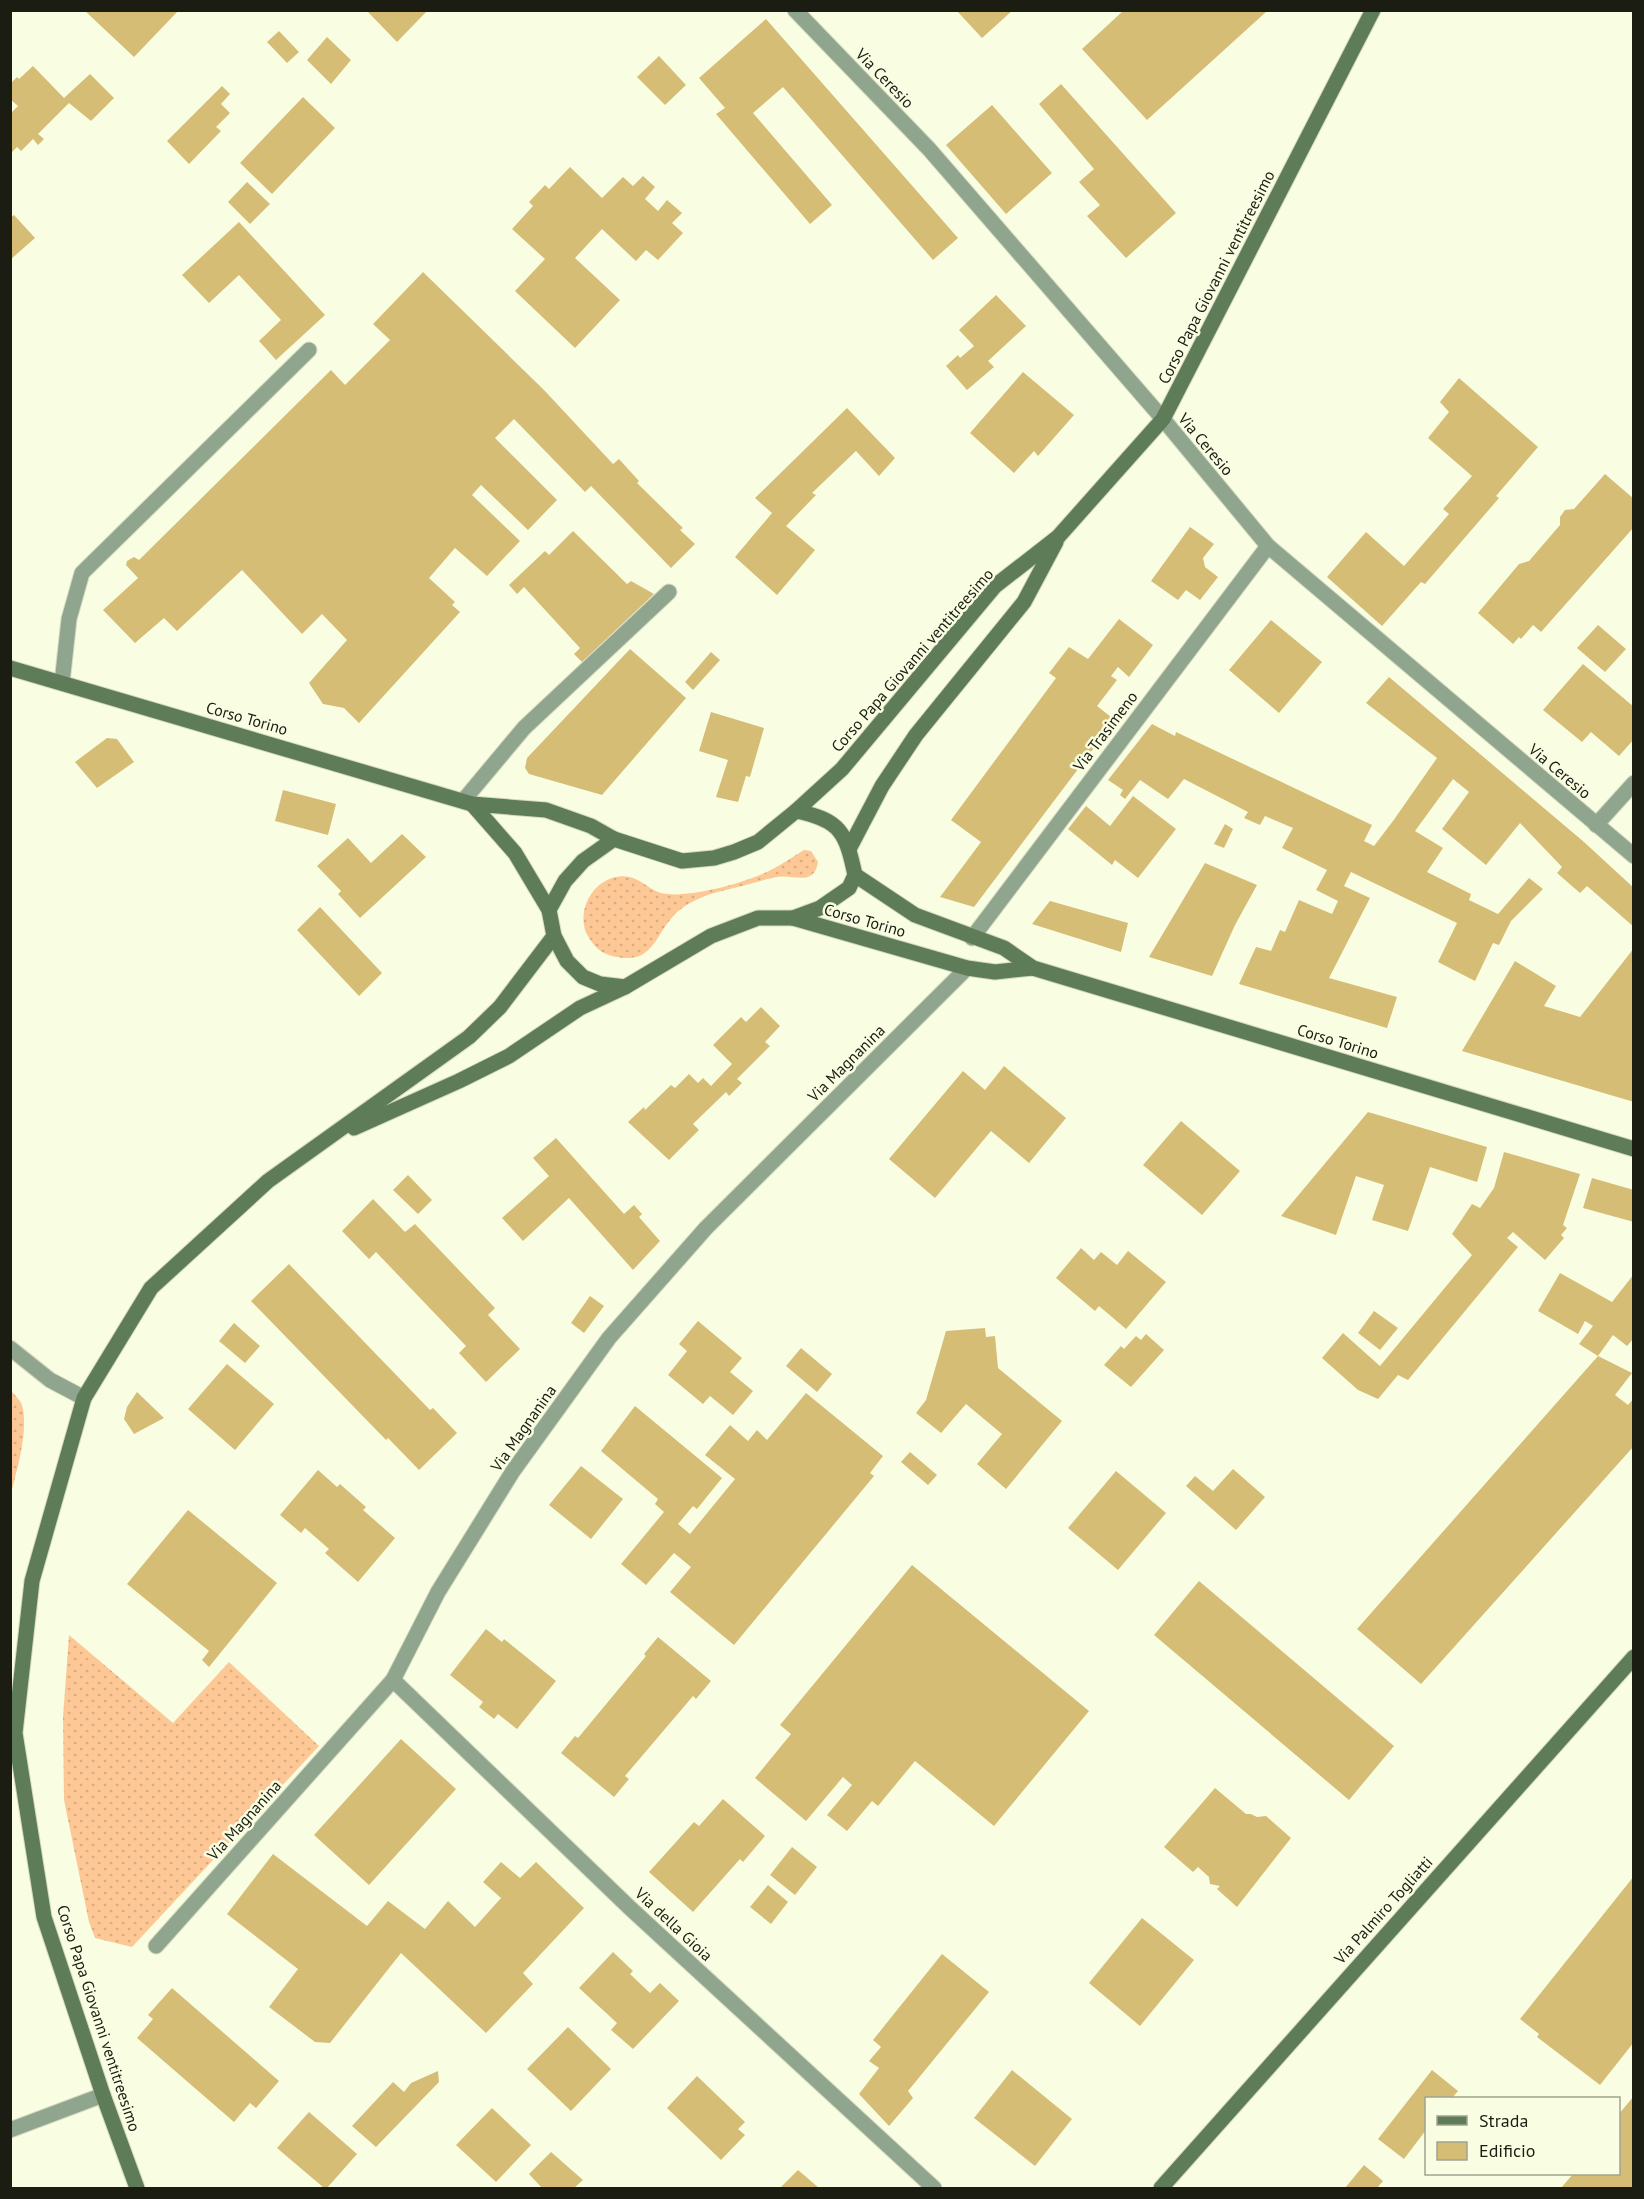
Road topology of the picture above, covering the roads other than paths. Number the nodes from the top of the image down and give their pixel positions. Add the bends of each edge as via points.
1 (795, 10) edge
2 (1373, 10) edge
3 (309, 350) dead end
4 (1163, 419) junction
5 (1058, 537) junction
6 (1268, 546) junction
7 (669, 592) dead end
8 (10, 668) edge
9 (62, 683) junction
10 (1634, 783) edge
11 (468, 802) junction
12 (796, 811) junction
13 (1596, 825) junction
14 (614, 839) junction
15 (849, 849) junction
16 (1634, 856) edge
17 (855, 875) junction
18 (549, 910) junction
19 (794, 918) junction
20 (554, 936) junction
21 (972, 938) junction
22 (967, 968) junction
23 (1033, 968) junction
24 (625, 987) junction
25 (327, 1140) junction
26 (1634, 1149) edge
27 (10, 1348) edge
28 (84, 1398) junction
29 (1634, 1657) edge
30 (393, 1680) junction
31 (156, 1946) dead end
32 (103, 2095) junction
33 (10, 2130) edge
34 (137, 2188) edge
35 (934, 2188) edge
36 (1161, 2188) edge

1 - 4 street, Via Ceresio via 929,149
2 - 4 main road, Corso Papa Giovanni ventitreesimo
3 - 9 street via 82,573 69,619
4 - 5 main road, Corso Papa Giovanni ventitreesimo
4 - 6 street, Via Ceresio
5 - 12 main road, Corso Papa Giovanni ventitreesimo via 995,586 843,769
5 - 15 main road, Corso Papa Giovanni ventitreesimo via 1024,602 916,735
6 - 13 street, Via Ceresio
6 - 21 street, Via Trasimeno
7 - 11 street via 524,728
8 - 9 main road, Corso Torino
9 - 11 main road, Corso Torino
10 - 13 street
11 - 14 main road, Corso Torino via 546,810
11 - 18 main road via 515,854
12 - 14 main road, Corso Papa Giovanni ventitreesimo via 758,842 714,858 682,861
12 - 15 main road via 828,821 839,829
13 - 16 street, Via Ceresio
14 - 18 main road via 583,861 565,881
15 - 17 main road
17 - 19 main road via 849,888 835,900
17 - 21 main road, Corso Torino via 915,915
18 - 20 main road
19 - 22 main road, Corso Torino
19 - 24 main road, Corso Papa Giovanni ventitreesimo via 758,918 711,936
20 - 24 main road via 567,961 583,977
20 - 25 main road, Corso Papa Giovanni ventitreesimo via 500,1007 469,1037
21 - 23 main road, Corso Torino via 1004,948
22 - 23 main road, Corso Torino via 995,972
22 - 30 street, Via Magnanina via 706,1228 609,1338 513,1471 438,1592
23 - 26 main road, Corso Torino
24 - 25 main road, Corso Papa Giovanni ventitreesimo via 580,1008 510,1056
25 - 28 main road, Corso Papa Giovanni ventitreesimo via 268,1181 151,1288
27 - 28 street via 50,1380
28 - 32 main road, Corso Papa Giovanni ventitreesimo via 32,1581 15,1733 44,1917
29 - 36 main road, Via Palmiro Togliatti
30 - 31 street, Via Magnanina
30 - 35 street, Via della Gioia via 630,1908
32 - 33 street
32 - 34 main road, Corso Papa Giovanni ventitreesimo

